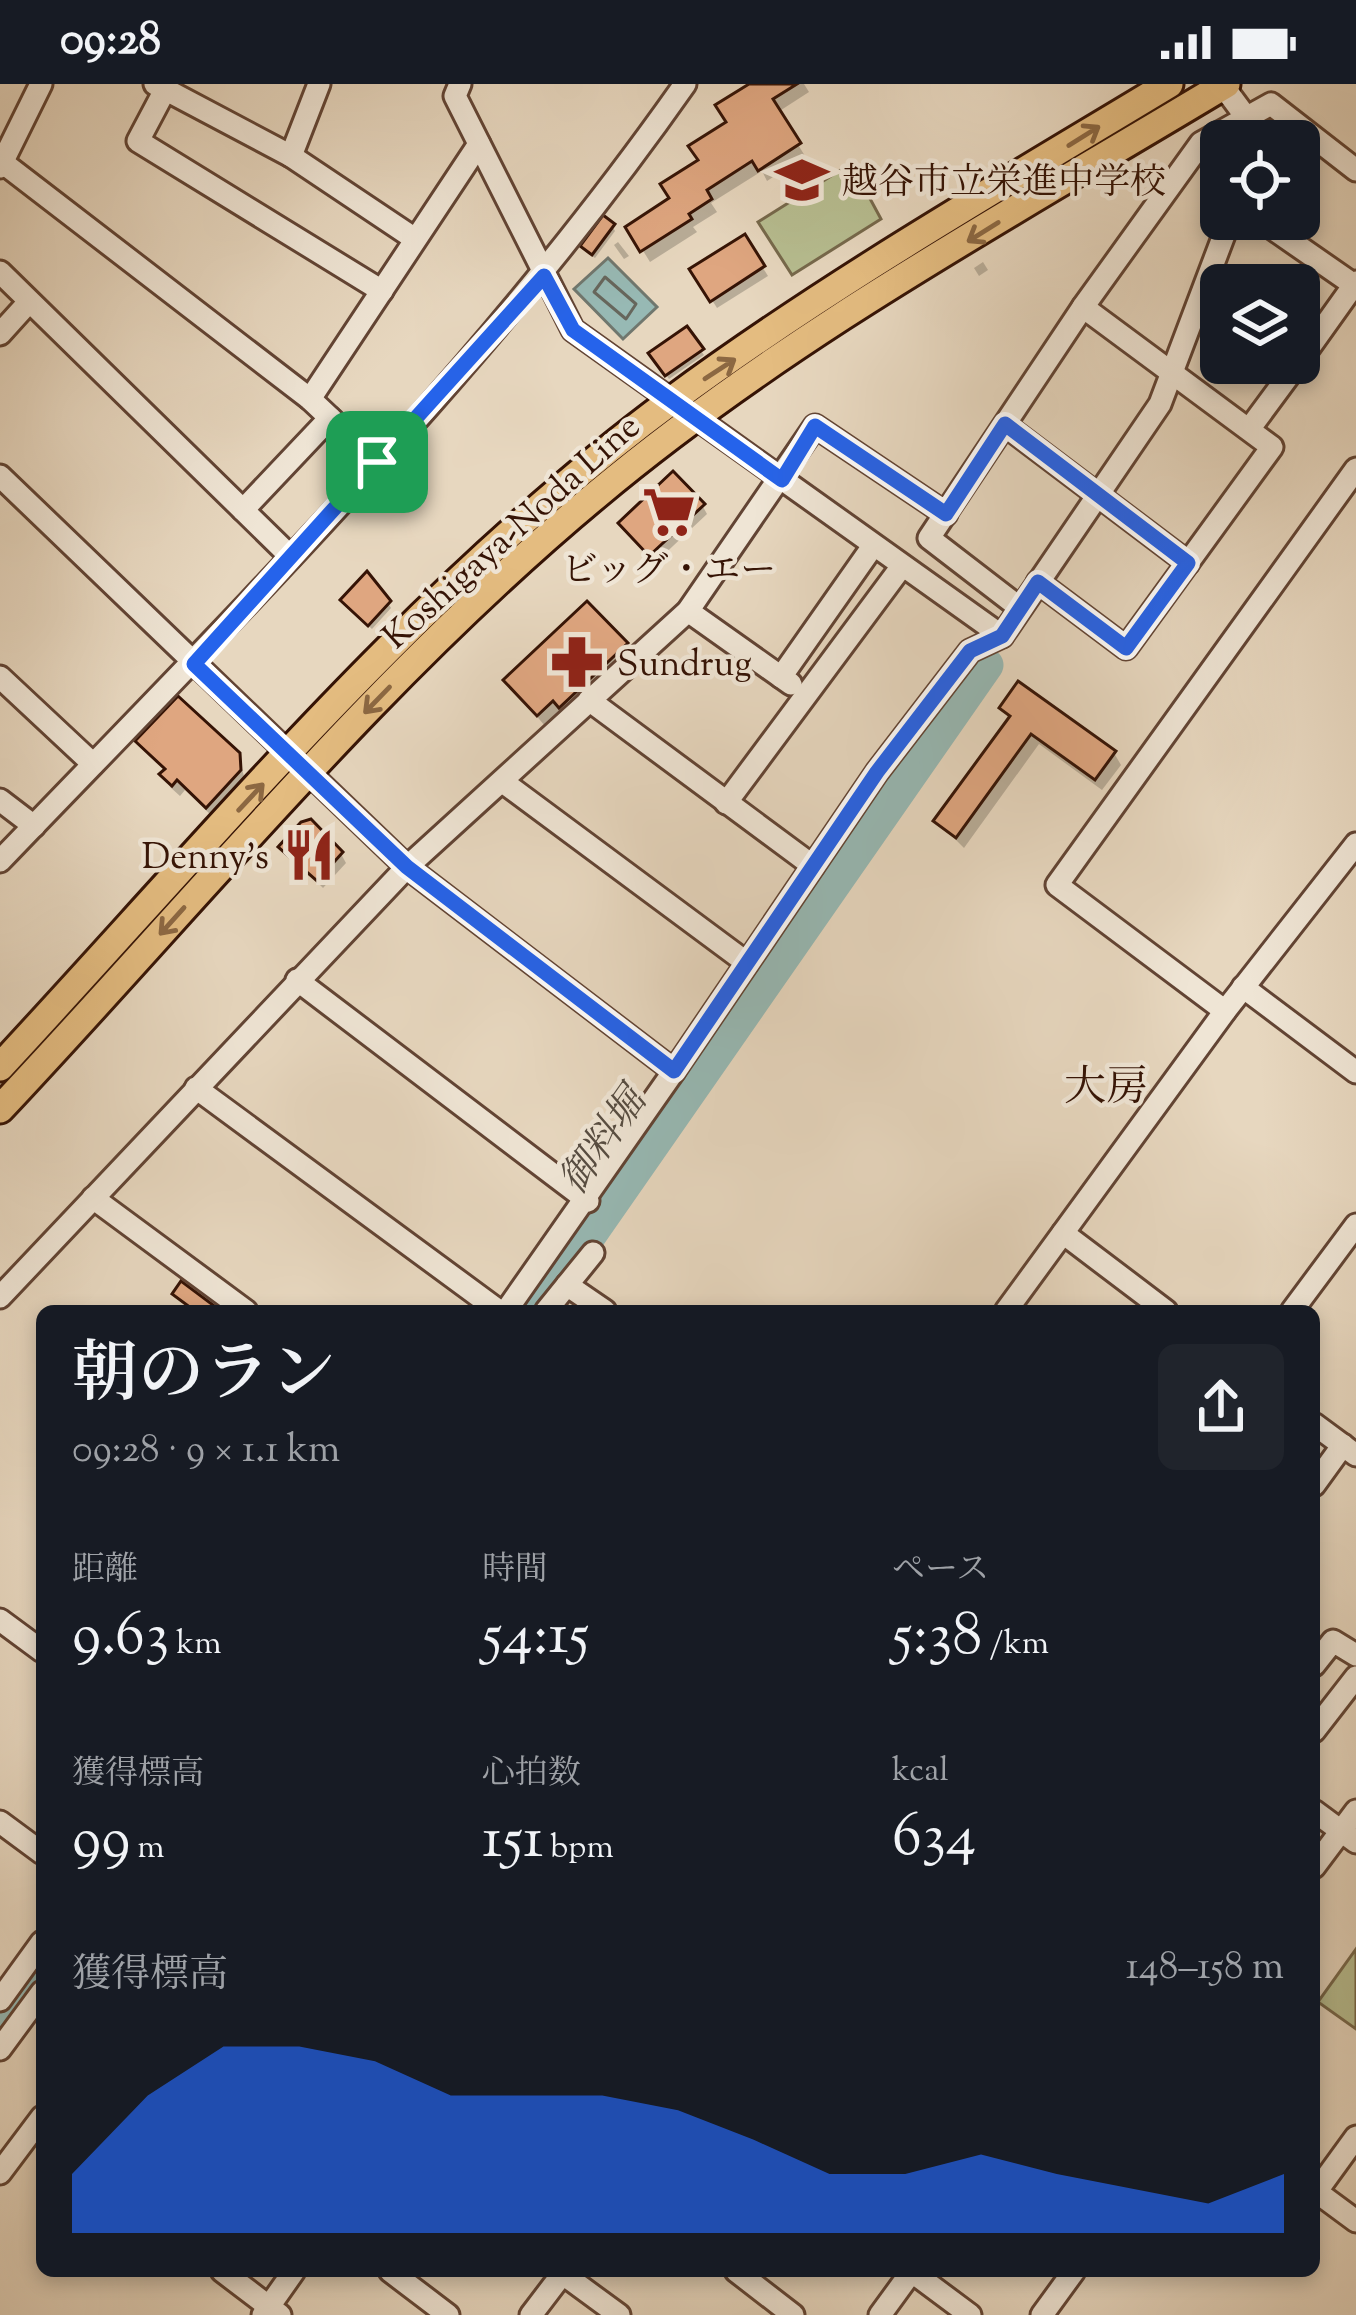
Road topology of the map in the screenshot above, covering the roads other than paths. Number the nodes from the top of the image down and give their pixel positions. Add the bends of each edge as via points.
1 (40, 84) edge
2 (319, 84) edge
3 (460, 84) edge
4 (686, 84) edge
5 (1169, 84) edge
6 (1224, 85) edge
7 (160, 87) edge
8 (1246, 117) junction
9 (1246, 120) edge
10 (479, 144) junction
11 (291, 156) junction
12 (1, 165) edge
13 (1356, 170) edge
14 (416, 239) junction
15 (1222, 240) edge
16 (1290, 240) edge
17 (0, 272) edge
18 (544, 276) junction
19 (1355, 284) edge
20 (382, 291) junction
21 (28, 303) junction
22 (1083, 307) junction
23 (1320, 333) edge
24 (0, 334) edge
25 (1173, 370) junction
26 (1283, 384) edge
27 (310, 399) junction
28 (683, 409) junction
29 (331, 418) junction
30 (1005, 424) junction
31 (1250, 428) junction
32 (377, 462) junction
33 (1356, 469) edge
34 (0, 476) edge
35 (782, 480) junction
36 (1098, 494) junction
37 (243, 510) junction
38 (946, 514) junction
39 (873, 546) junction
40 (291, 557) junction
41 (1188, 563) junction
42 (902, 566) junction
43 (1038, 582) junction
44 (1021, 608) junction
45 (688, 611) junction
46 (1002, 636) junction
47 (194, 664) junction
48 (0, 677) edge
49 (781, 677) junction
50 (806, 696) junction
51 (589, 700) junction
52 (92, 764) junction
53 (299, 764) junction
54 (503, 782) junction
55 (0, 800) edge
56 (726, 803) junction
57 (34, 826) junction
58 (1356, 844) edge
59 (0, 862) edge
60 (813, 866) junction
61 (407, 867) junction
62 (1348, 873) edge
63 (747, 963) junction
64 (298, 980) junction
65 (1244, 987) junction
66 (1225, 1011) junction
67 (0, 1067) edge
68 (674, 1071) junction
69 (1356, 1072) edge
70 (196, 1088) junction
71 (0, 1109) edge
72 (93, 1198) junction
73 (588, 1201) junction
74 (1356, 1225) edge
75 (1063, 1233) junction
76 (593, 1252) dead end
77 (568, 1285) junction
78 (0, 1297) edge
79 (238, 1305) edge
80 (494, 1305) edge
81 (507, 1305) edge
82 (551, 1305) edge
83 (596, 1305) edge
84 (1010, 1305) edge
85 (1158, 1305) edge
86 (1296, 1305) edge
87 (1320, 1428) edge
88 (1349, 1450) edge
89 (1320, 1480) edge
90 (0, 1620) edge
91 (36, 1647) edge
92 (1356, 1655) edge
93 (1320, 1658) edge
94 (1356, 1677) edge
95 (1320, 1723) edge
96 (1356, 1811) edge
97 (1320, 1815) edge
98 (0, 1822) edge
99 (1349, 1837) edge
100 (36, 1849) edge
101 (1320, 1862) edge
102 (36, 1960) edge
103 (22, 2001) edge
104 (0, 2050) edge
105 (36, 2125) edge
106 (1356, 2138) edge
107 (0, 2173) edge
108 (1320, 2185) edge
109 (1320, 2195) edge
110 (1356, 2221) edge
111 (229, 2277) edge
112 (290, 2277) edge
113 (398, 2277) edge
114 (558, 2277) edge
115 (568, 2277) edge
116 (744, 2277) edge
117 (907, 2277) edge
118 (919, 2277) edge
119 (1070, 2277) edge
120 (270, 2312) edge
121 (448, 2315) edge
122 (531, 2315) edge
123 (619, 2315) edge
124 (793, 2315) edge
125 (880, 2315) edge
126 (970, 2315) edge
127 (1042, 2315) edge

1 - 12 street
2 - 11 street
3 - 10 street via 455,97
4 - 18 street
28 -> 5 main road, Koshigaya-Noda Line
6 - 8 street
6 -> 28 main road, Koshigaya-Noda Line
7 - 11 street
7 - 20 street via 138,141
8 - 9 street
8 - 13 street via 1271,104
8 - 22 street via 1201,143
10 - 14 street
10 - 18 street
11 - 14 street
12 - 27 street
14 - 20 street
15 - 25 street
16 - 19 street
17 - 21 street
18 - 28 street via 573,330
18 - 32 street
19 - 23 street
20 - 27 street
21 - 24 street
21 - 37 street
22 - 25 street
22 - 30 street
25 - 31 street
25 - 36 street via 1160,404
26 - 31 street
27 - 29 street
28 - 35 street
28 - 53 main road, Koshigaya-Noda Line
29 - 32 street
29 - 37 street
30 - 36 street
30 - 38 street
31 - 41 street via 1272,447
32 - 40 street
33 - 66 street via 1058,885
34 - 47 street
35 - 38 street via 815,426
35 - 39 street
35 - 45 street
36 - 41 street
36 - 43 street
37 - 40 street
38 - 44 street via 929,538
39 - 42 street
39 - 49 street
40 - 47 street
41 - 43 street via 1126,648
42 - 46 street
42 - 50 street
43 - 44 street
44 - 46 street
45 - 49 street
45 - 51 street
46 - 60 street via 970,651
47 - 52 street
47 - 53 street
48 - 52 street
49 - 50 street
50 - 56 street
51 - 54 street
51 - 56 street
52 - 57 street
53 - 61 street
67 -> 53 main road, Koshigaya-Noda Line
53 -> 71 main road, Koshigaya-Noda Line
54 - 61 street
54 - 63 street
55 - 57 street
56 - 60 street
57 - 59 street
58 - 62 street
60 - 63 street
61 - 64 street
61 - 68 street
62 - 65 street
63 - 68 street
64 - 70 street
64 - 73 street
65 - 66 street
65 - 69 street
66 - 75 street
68 - 73 street
70 - 72 street
70 - 80 street
72 - 78 street
72 - 79 street
73 - 81 street
74 - 86 street
75 - 84 street
75 - 85 street
76 - 77 street
77 - 82 street
77 - 83 street
87 - 88 street
88 - 89 street
90 - 91 street
92 - 93 street via 1334,1641
94 - 95 street
96 - 99 street
97 - 99 street
98 - 100 street
99 - 101 street
102 - 103 street
103 - 104 street
105 - 107 street
106 - 108 street
109 - 110 street
111 - 120 street
112 - 120 street
113 - 121 street
114 - 122 street
115 - 123 street
116 - 124 street
117 - 125 street
118 - 126 street
119 - 127 street

